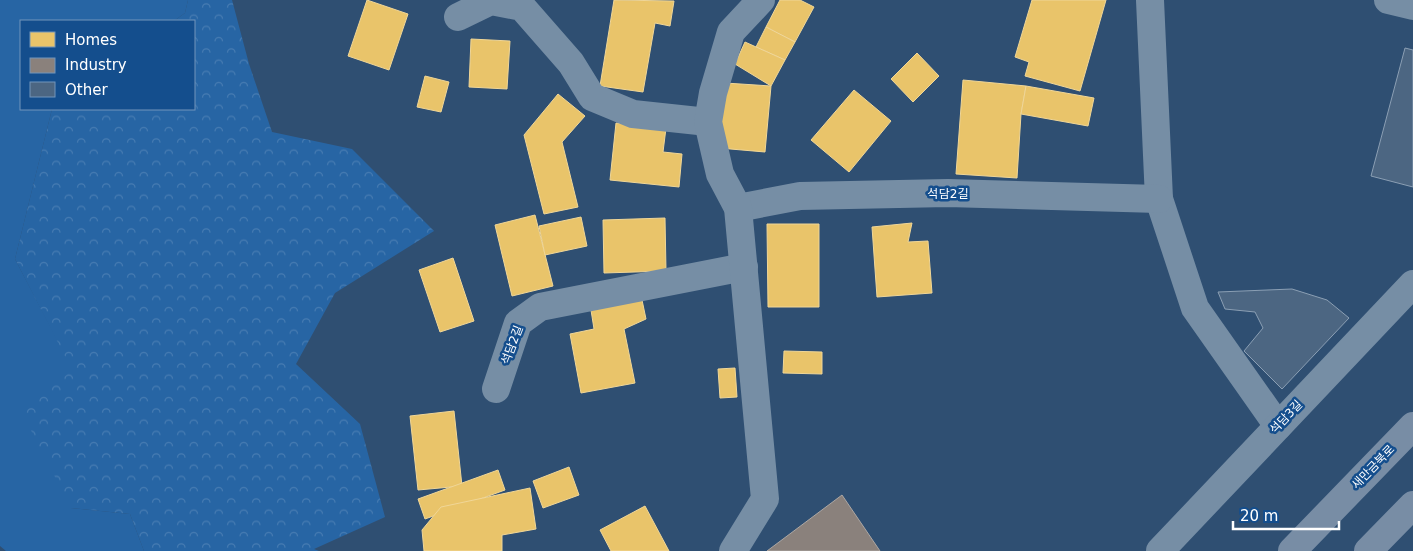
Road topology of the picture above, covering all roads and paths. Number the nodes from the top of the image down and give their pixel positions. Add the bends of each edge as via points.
1 (761, 0) edge
2 (1150, 0) edge
3 (1388, 0) edge
4 (1413, 6) edge
5 (458, 17) dead end
6 (708, 122) junction
7 (1160, 199) junction
8 (738, 208) junction
9 (744, 267) junction
10 (1413, 284) edge
11 (496, 389) dead end
12 (1278, 426) junction
13 (1413, 426) edge
14 (1413, 505) edge
15 (733, 551) edge
16 (1160, 551) edge
17 (1292, 551) edge
18 (1368, 551) edge

1 - 6 street via 731,32
2 - 7 street
3 - 4 street
5 - 6 street via 492,1 522,7 572,63 592,98 633,114
6 - 8 street via 720,174
7 - 8 street, 석담2길 via 948,193 800,196
7 - 12 street via 1195,308
8 - 9 street
9 - 11 street, 석담2길 via 540,307 518,323
9 - 15 street via 765,499
10 - 12 street, 석담3길
12 - 16 street, 석담3길
13 - 17 highway, 새만금북로
14 - 18 highway

